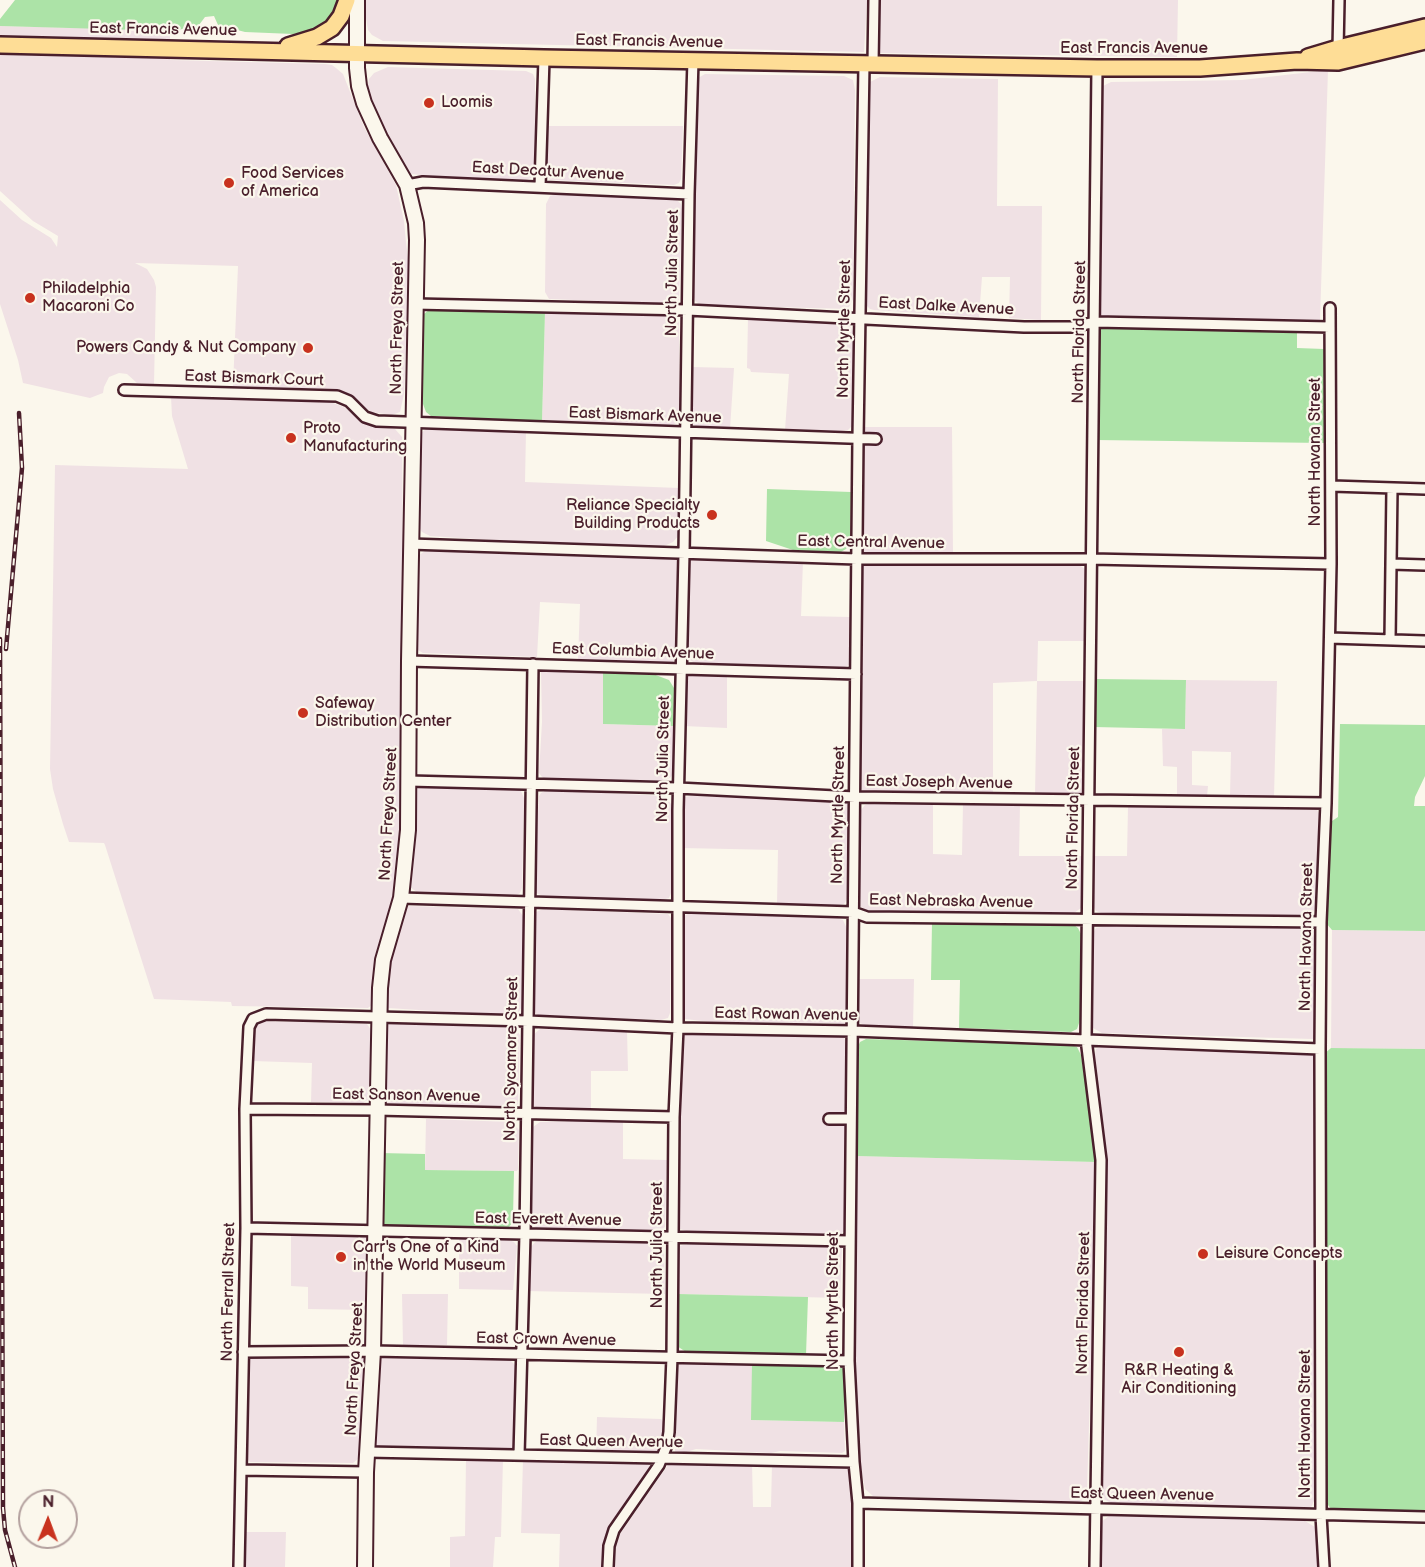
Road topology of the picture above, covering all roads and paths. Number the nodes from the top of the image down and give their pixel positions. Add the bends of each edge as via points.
1 (347, 0) edge
2 (357, 0) edge
3 (874, 0) edge
4 (1339, 0) edge
5 (1425, 27) edge
6 (1425, 41) edge
7 (6, 45) edge
8 (274, 50) junction
9 (357, 52) junction
10 (1338, 55) junction
11 (544, 58) junction
12 (693, 60) junction
13 (868, 64) junction
14 (1097, 68) junction
15 (407, 185) junction
16 (540, 187) junction
17 (689, 194) junction
18 (415, 304) junction
19 (1330, 308) dead end
20 (688, 310) junction
21 (860, 317) junction
22 (1096, 322) junction
23 (1330, 327) junction
24 (124, 390) dead end
25 (412, 422) junction
26 (685, 433) junction
27 (858, 438) junction
28 (876, 439) dead end
29 (1332, 486) junction
30 (1392, 488) junction
31 (1425, 489) edge
32 (410, 544) junction
33 (684, 554) junction
34 (856, 559) junction
35 (1091, 559) junction
36 (1331, 564) junction
37 (1391, 564) junction
38 (1425, 566) edge
39 (1330, 638) junction
40 (1390, 640) junction
41 (1425, 641) edge
42 (409, 661) junction
43 (533, 664) junction
44 (681, 669) junction
45 (856, 674) junction
46 (409, 781) junction
47 (531, 785) junction
48 (678, 788) junction
49 (855, 797) junction
50 (1089, 800) junction
51 (1326, 803) junction
52 (401, 898) junction
53 (529, 902) junction
54 (678, 908) junction
55 (853, 912) junction
56 (1088, 920) junction
57 (1321, 922) junction
58 (378, 1017) junction
59 (253, 1019) joint
60 (528, 1021) junction
61 (678, 1028) junction
62 (853, 1031) junction
63 (1086, 1039) junction
64 (1320, 1049) junction
65 (245, 1108) junction
66 (377, 1110) junction
67 (526, 1113) junction
68 (674, 1118) junction
69 (830, 1119) dead end
70 (851, 1119) junction
71 (246, 1228) junction
72 (376, 1232) junction
73 (525, 1235) junction
74 (673, 1238) junction
75 (849, 1241) junction
76 (373, 1351) junction
77 (243, 1352) junction
78 (521, 1354) junction
79 (672, 1358) junction
80 (849, 1361) junction
81 (368, 1452) junction
82 (519, 1455) junction
83 (663, 1458) junction
84 (854, 1462) junction
85 (241, 1470) junction
86 (366, 1472) junction
87 (858, 1503) junction
88 (1097, 1509) junction
89 (1321, 1515) junction
90 (1425, 1517) edge
91 (238, 1567) edge
92 (365, 1567) edge
93 (608, 1567) edge
94 (858, 1567) edge
95 (1095, 1567) edge
96 (1324, 1567) edge

1 - 8 main road via 338,23 326,33
2 - 9 street, North Freya Street
3 - 13 street, North Myrtle Street
4 - 10 street
5 - 10 main road
6 - 10 main road
7 - 8 main road, East Francis Avenue
8 - 9 main road, East Francis Avenue
9 - 11 main road, East Francis Avenue
9 - 15 street, North Freya Street via 364,103
10 - 14 main road, East Francis Avenue via 1200,68
11 - 12 main road, East Francis Avenue
11 - 16 street
12 - 13 main road, East Francis Avenue
12 - 17 street, North Julia Street
13 - 14 main road, East Francis Avenue
13 - 21 street, North Myrtle Street
14 - 22 street, North Florida Street
15 - 16 street, East Decatur Avenue via 423,182
15 - 18 street, North Freya Street via 416,223
16 - 17 street, East Decatur Avenue
17 - 20 street, North Julia Street
18 - 20 street, East Dalke Avenue
18 - 25 street, North Freya Street
19 - 23 street, North Havana Street
20 - 21 street, East Dalke Avenue
20 - 26 street, North Julia Street
21 - 22 street, East Dalke Avenue via 1024,327 1072,327
21 - 27 street, North Myrtle Street
22 - 23 street, East Dalke Avenue
22 - 35 street, North Florida Street
23 - 29 street, North Havana Street
24 - 25 street, East Bismark Court via 337,396 371,419
25 - 26 street, East Bismark Avenue
25 - 32 street, North Freya Street
26 - 27 street, East Bismark Avenue
26 - 33 street, North Julia Street
27 - 28 street, East Bismark Avenue
27 - 34 street, North Myrtle Street
29 - 30 street
29 - 36 street, North Havana Street
30 - 31 street
30 - 37 street
32 - 33 street, East Central Avenue
32 - 42 street, North Freya Street
33 - 34 street, East Central Avenue
33 - 44 street, North Julia Street
34 - 35 street, East Central Avenue
34 - 45 street, North Myrtle Street
35 - 36 street, East Central Avenue
35 - 50 street, North Florida Street
36 - 39 street, North Havana Street
37 - 38 street
37 - 40 street
39 - 40 street
39 - 51 street, North Havana Street
40 - 41 street
42 - 43 street, East Columbia Avenue
42 - 46 street, North Freya Street
43 - 44 street, East Columbia Avenue
43 - 47 street, North Sycamore Street
44 - 45 street, East Columbia Avenue
44 - 48 street, North Julia Street
45 - 49 street, North Myrtle Street
46 - 47 street, East Joseph Avenue
46 - 52 street, North Freya Street
47 - 48 street, East Joseph Avenue
47 - 53 street, North Sycamore Street
48 - 49 street, East Joseph Avenue
48 - 54 street, North Julia Street
49 - 50 street, East Joseph Avenue
49 - 55 street, North Myrtle Street
50 - 51 street, East Joseph Avenue
50 - 56 street, North Florida Street
51 - 57 street, North Havana Street
52 - 53 street, East Nebraska Avenue
52 - 58 street, North Freya Street via 383,960
53 - 54 street, East Nebraska Avenue
53 - 60 street, North Sycamore Street
54 - 55 street, East Nebraska Avenue
54 - 61 street, North Julia Street
55 - 56 street, East Nebraska Avenue via 867,916
55 - 62 street, North Myrtle Street
56 - 57 street, East Nebraska Avenue
56 - 63 street, North Florida Street
57 - 64 street, North Havana Street
58 - 59 street, East Rowan Avenue via 266,1014
58 - 60 street, East Rowan Avenue
58 - 66 street, North Freya Street
59 - 65 street, North Ferrall Street via 249,1028
60 - 61 street, East Rowan Avenue
60 - 67 street, North Sycamore Street
61 - 62 street, East Rowan Avenue
61 - 68 street, North Julia Street
62 - 63 street, East Rowan Avenue
62 - 70 street, North Myrtle Street
63 - 64 street, East Rowan Avenue
63 - 88 street, North Florida Street via 1101,1160
64 - 89 street, North Havana Street
65 - 66 street, East Sanson Avenue
65 - 71 street, North Ferrall Street
66 - 67 street, East Sanson Avenue
66 - 72 street, North Freya Street
67 - 68 street, East Sanson Avenue
67 - 73 street, North Sycamore Street
68 - 74 street, North Julia Street
69 - 70 street
70 - 75 street, North Myrtle Street
71 - 72 street, East Everett Avenue
71 - 77 street, North Ferrall Street
72 - 73 street, East Everett Avenue
72 - 76 street, North Freya Street
73 - 74 street, East Everett Avenue
73 - 78 street, North Sycamore Street
74 - 75 street, East Everett Avenue
74 - 79 street, North Julia Street
75 - 80 street, North Myrtle Street
76 - 77 street, East Crown Avenue
76 - 78 street, East Crown Avenue
76 - 81 street, North Freya Street
77 - 85 street, North Ferrall Street
78 - 79 street, East Crown Avenue
78 - 82 street, North Sycamore Street
79 - 80 street, East Crown Avenue
79 - 83 street, North Julia Street via 669,1432
80 - 84 street, North Myrtle Street
81 - 82 street, East Queen Avenue
81 - 86 street, North Freya Street
82 - 83 street, East Queen Avenue
83 - 84 street, East Queen Avenue
83 - 93 street via 614,1530
84 - 87 street, North Myrtle Street
85 - 86 street
85 - 91 street, North Ferrall Street
86 - 92 street, North Freya Street
87 - 88 street, East Queen Avenue
87 - 94 street, North Myrtle Street
88 - 89 street, East Queen Avenue
88 - 95 street, North Florida Street
89 - 90 street, East Queen Avenue
89 - 96 street, North Havana Street

